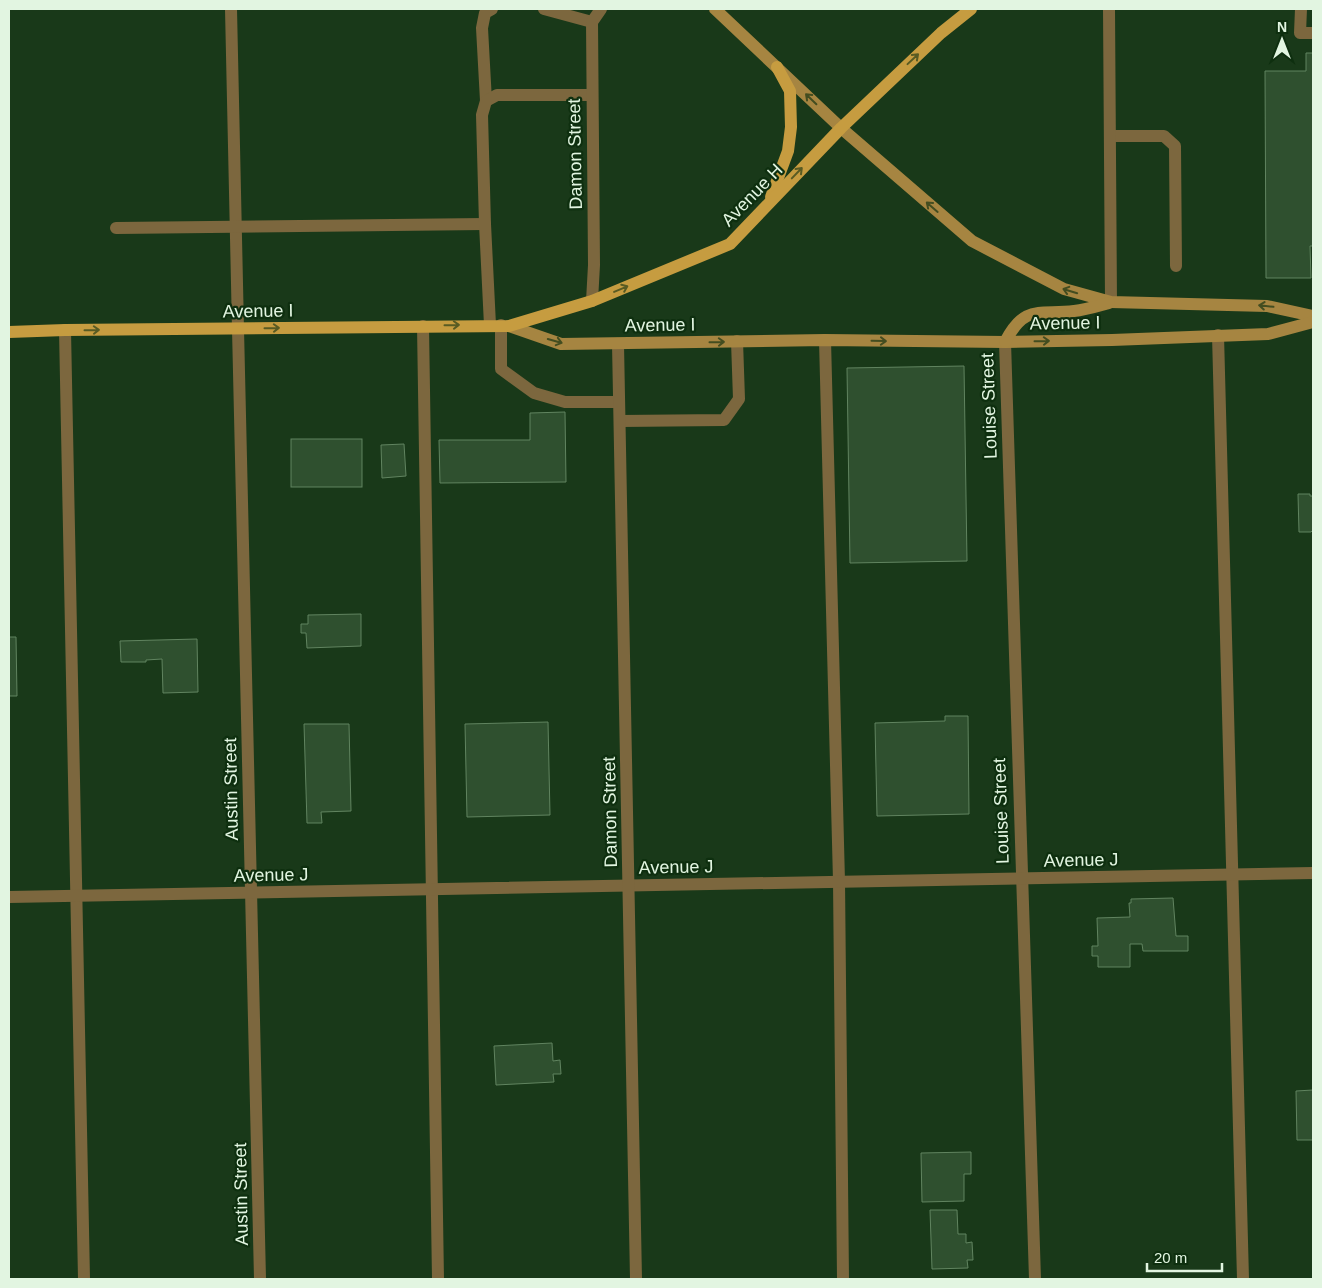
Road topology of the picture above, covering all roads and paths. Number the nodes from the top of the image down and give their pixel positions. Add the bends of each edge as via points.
1 (231, 9) edge
2 (492, 9) edge
3 (544, 9) edge
4 (601, 9) edge
5 (715, 9) edge
6 (971, 9) edge
7 (1109, 9) edge
8 (1301, 9) edge
9 (592, 22) junction
10 (1313, 33) edge
11 (777, 67) junction
12 (592, 95) junction
13 (486, 101) junction
14 (841, 128) junction
15 (1110, 136) junction
16 (759, 213) junction
17 (485, 224) junction
18 (236, 227) junction
19 (116, 228) dead end
20 (1176, 266) dead end
21 (592, 301) junction
22 (1111, 302) junction
23 (1313, 316) edge
24 (1313, 322) edge
25 (500, 325) junction
26 (423, 326) junction
27 (238, 328) junction
28 (65, 330) junction
29 (9, 332) edge
30 (1218, 335) junction
31 (825, 340) junction
32 (737, 342) junction
33 (1005, 342) junction
34 (618, 344) junction
35 (619, 402) junction
36 (620, 421) junction
37 (1313, 873) edge
38 (1232, 874) junction
39 (1021, 878) junction
40 (839, 881) junction
41 (629, 886) junction
42 (432, 889) junction
43 (251, 893) junction
44 (76, 896) junction
45 (9, 897) edge
46 (84, 1279) edge
47 (260, 1279) edge
48 (438, 1279) edge
49 (636, 1279) edge
50 (843, 1279) edge
51 (1035, 1279) edge
52 (1243, 1279) edge

1 - 18 street, Austin Street
2 - 13 street via 485,13 482,28
3 - 9 street
4 - 9 street
5 - 11 main road, Avenue I
14 -> 6 main road, Avenue H via 941,33
7 - 15 street
8 - 10 street via 1300,33
9 - 12 street, Damon Street
14 -> 11 main road, Avenue I
11 - 16 main road via 790,91 788,151 772,195
12 - 13 street via 497,95
12 - 21 street, Damon Street
13 - 17 street via 482,115
16 -> 14 main road, Avenue H
22 -> 14 main road, Avenue I via 1064,289 972,241
15 - 20 street via 1164,136 1175,146
15 - 22 street
21 -> 16 main road, Avenue H via 730,244
17 - 18 street
17 - 25 street
18 - 19 street
18 - 27 street, Austin Street
21 - 25 main road, Avenue H
23 -> 22 main road, Avenue I via 1267,306
22 - 33 main road via 1076,311 1030,314 1014,326
24 - 30 main road, Avenue I via 1268,334
26 -> 25 main road, Avenue I
25 -> 34 main road, Avenue I via 561,344
25 - 35 street via 501,370 534,393 565,402
27 -> 26 main road, Avenue I
26 - 42 street
28 -> 27 main road, Avenue I
27 - 43 street, Austin Street
28 - 29 main road, Avenue I
28 - 44 street
33 -> 30 main road, Avenue I
30 - 38 street
31 - 32 main road, Avenue I
31 -> 33 main road, Avenue I
31 - 40 street
34 -> 32 main road, Avenue I
32 - 36 street via 739,399 724,420
33 - 39 street, Louise Street
34 - 35 street, Damon Street
35 - 36 street, Damon Street
36 - 41 street, Damon Street
37 - 38 street, Avenue J
38 - 39 street, Avenue J
38 - 52 street
39 - 40 street, Avenue J
39 - 51 street, Louise Street
40 - 41 street, Avenue J
40 - 50 street
41 - 42 street, Avenue J
41 - 49 street, Damon Street
42 - 43 street, Avenue J
42 - 48 street
43 - 44 street, Avenue J
43 - 47 street, Austin Street
44 - 45 street, Avenue J
44 - 46 street

